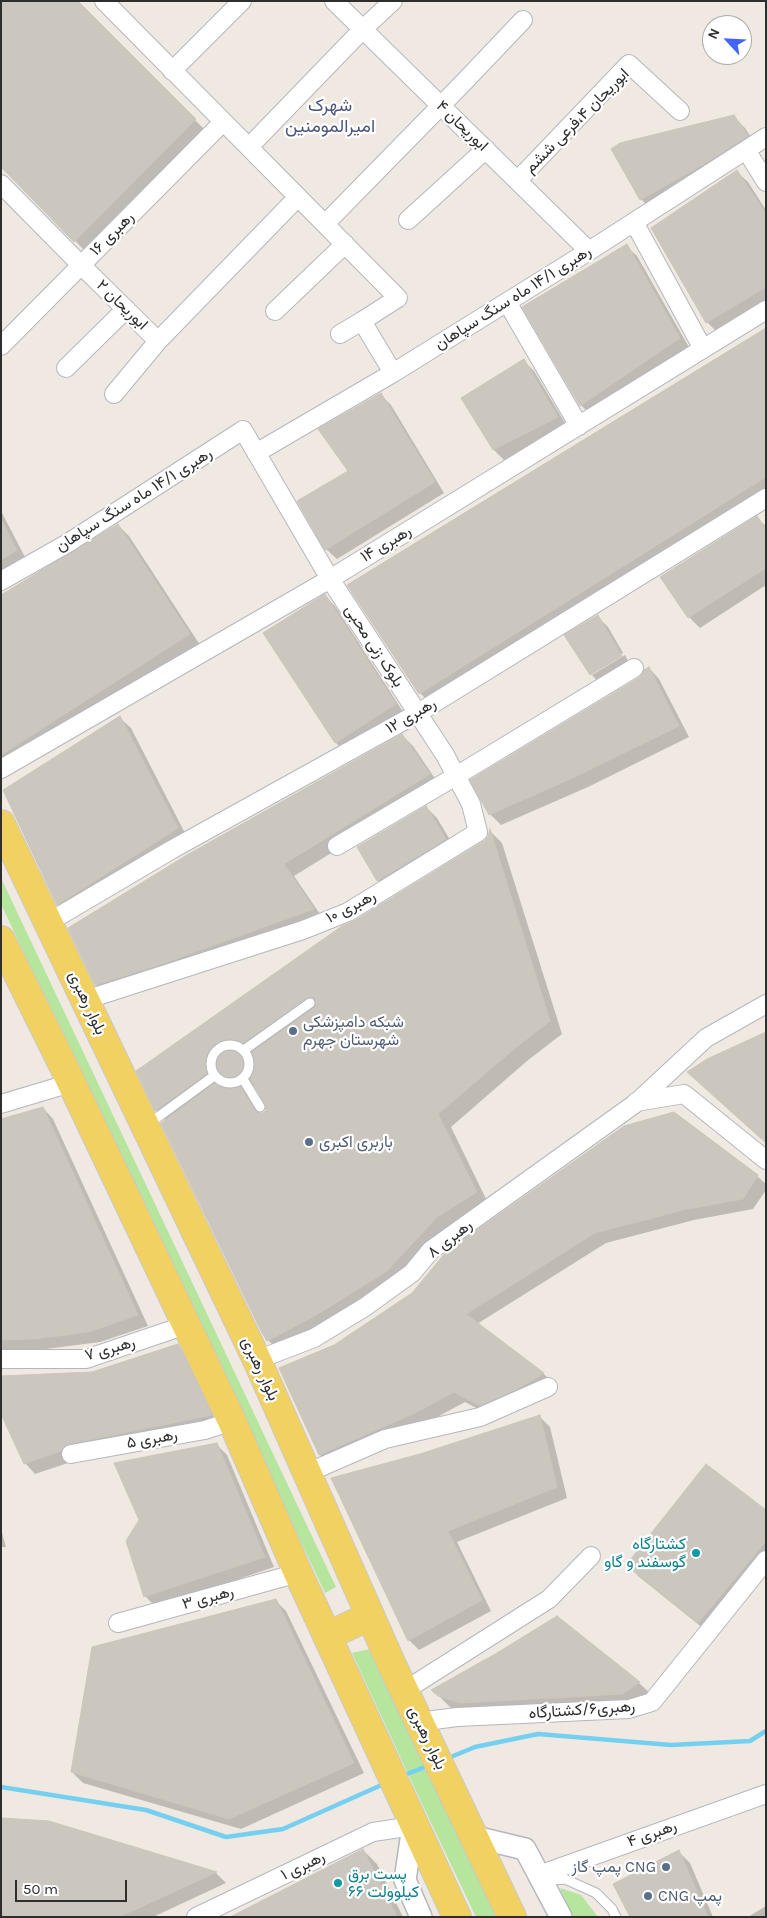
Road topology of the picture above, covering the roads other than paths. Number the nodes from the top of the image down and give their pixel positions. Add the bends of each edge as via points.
1 (104, 1) edge
2 (242, 1) edge
3 (334, 1) edge
4 (393, 1) edge
5 (522, 20) dead end
6 (363, 30) junction
7 (172, 71) junction
8 (440, 105) junction
9 (680, 111) dead end
10 (223, 122) junction
11 (766, 137) edge
12 (249, 147) junction
13 (486, 149) junction
14 (746, 150) junction
15 (518, 180) junction
16 (766, 182) edge
17 (1, 184) edge
18 (298, 197) junction
19 (408, 220) dead end
20 (634, 222) junction
21 (325, 224) junction
22 (345, 244) junction
23 (589, 251) junction
24 (81, 265) junction
25 (507, 302) junction
26 (126, 309) junction
27 (766, 310) edge
28 (275, 311) dead end
29 (362, 321) junction
30 (340, 334) dead end
31 (158, 341) junction
32 (1, 346) edge
33 (704, 349) junction
34 (66, 368) dead end
35 (393, 373) junction
36 (114, 394) dead end
37 (579, 426) junction
38 (256, 453) junction
39 (766, 498) edge
40 (330, 579) junction
41 (1, 581) edge
42 (634, 668) dead end
43 (418, 713) junction
44 (1, 769) edge
45 (456, 776) junction
46 (1, 824) edge
47 (337, 846) dead end
48 (49, 922) junction
49 (1, 940) edge
50 (85, 1000) junction
51 (310, 1003) dead end
52 (766, 1004) edge
53 (244, 1050) junction
54 (214, 1076) junction
55 (243, 1079) junction
56 (71, 1083) junction
57 (636, 1103) junction
58 (1, 1104) edge
59 (260, 1107) dead end
60 (145, 1127) junction
61 (766, 1160) edge
62 (186, 1325) junction
63 (1, 1359) edge
64 (257, 1360) junction
65 (548, 1387) dead end
66 (232, 1421) junction
67 (71, 1454) dead end
68 (307, 1473) junction
69 (591, 1556) dead end
70 (766, 1560) edge
71 (298, 1574) junction
72 (370, 1616) junction
73 (118, 1623) dead end
74 (327, 1636) junction
75 (404, 1691) junction
76 (420, 1724) junction
77 (766, 1794) edge
78 (413, 1826) junction
79 (475, 1837) junction
80 (540, 1878) junction
81 (196, 1917) edge
82 (421, 1917) edge
83 (457, 1917) edge
84 (512, 1917) edge
85 (561, 1917) edge
86 (616, 1917) edge

1 - 7 street
2 - 7 street
3 - 6 street, ابوریحان ۴
4 - 6 street
5 - 8 street
6 - 8 street, ابوریحان ۴
6 - 12 street
7 - 10 street
8 - 13 street, ابوریحان ۴
8 - 21 street
9 - 15 street, ابوریحان ۴،فرعی ششم via 630,64
10 - 12 street
10 - 24 street, رهبری ۱۶
11 - 14 street, رهبری ۱۴/۱ ماه سنگ سپاهان
12 - 18 street
13 - 15 street, ابوریحان ۴
13 - 19 street
14 - 16 street
14 - 20 street, رهبری ۱۴/۱ ماه سنگ سپاهان
15 - 23 street, ابوریحان ۴
17 - 24 street, ابوریحان ۲
18 - 21 street
18 - 31 street
20 - 23 street, رهبری ۱۴/۱ ماه سنگ سپاهان
20 - 33 street
21 - 22 street
22 - 28 street
22 - 29 street via 398,298
23 - 25 street, رهبری ۱۴/۱ ماه سنگ سپاهان
24 - 26 street, ابوریحان ۲
24 - 32 street, رهبری ۱۶
25 - 35 street, رهبری ۱۴/۱ ماه سنگ سپاهان
25 - 37 street
26 - 31 street, ابوریحان ۲
26 - 34 street
27 - 33 street, رهبری ۱۴
29 - 30 street
29 - 35 street
31 - 36 street
33 - 37 street, رهبری ۱۴
35 - 38 street, رهبری ۱۴/۱ ماه سنگ سپاهان
37 - 40 street, رهبری ۱۴
38 - 40 street, رهبری ۱۴/۱ ماه سنگ سپاهان
38 - 41 street, رهبری ۱۴/۱ ماه سنگ سپاهان via 243,430 68,543
39 - 43 street, رهبری ۱۲
40 - 43 street, بلوک زنی محبی
40 - 44 street, رهبری ۱۴
42 - 45 street
43 - 45 street, رهبری ۱۰
43 - 48 street, رهبری ۱۲ via 171,850
45 - 47 street
45 - 50 street, رهبری ۱۰ via 471,804 478,832 348,912 303,930
46 - 48 main road, بلوار رهبری
48 - 50 main road, بلوار رهبری
49 - 56 main road
50 - 60 main road, بلوار رهبری
51 - 53 lane
52 - 57 street, رهبری ۸ via 706,1038
53 - 54 lane via 228,1045 216,1051 211,1063
53 - 55 lane via 250,1063
54 - 55 lane via 230,1084
54 - 60 lane
55 - 59 lane
56 - 58 street
56 - 62 main road
57 - 61 street via 684,1094
57 - 64 street, رهبری ۸ via 431,1250 412,1273 365,1307 314,1338
60 - 64 main road, بلوار رهبری
62 - 63 street, رهبری ۷ via 86,1359
62 - 66 main road
64 - 68 main road, بلوار رهبری
65 - 68 street via 480,1417 385,1439
66 - 67 street, رهبری ۵ via 205,1430
66 - 71 main road
68 - 72 main road, بلوار رهبری
69 - 75 street via 549,1599
70 - 76 street, رهبری۶/کشتارگاه via 652,1702 629,1709 457,1717
71 - 73 street, رهبری ۳
71 - 74 main road
72 - 74 main road
72 - 75 main road, بلوار رهبری
74 - 78 main road
75 - 76 main road, بلوار رهبری
76 - 79 main road, بلوار رهبری
77 - 80 street, رهبری ۴
78 - 81 street, رهبری ۱ via 373,1832
78 - 82 street via 405,1880
78 - 83 main road
79 - 80 street via 525,1849
79 - 84 main road, بلوار رهبری
80 - 85 street
80 - 86 lane via 565,1879 596,1893

